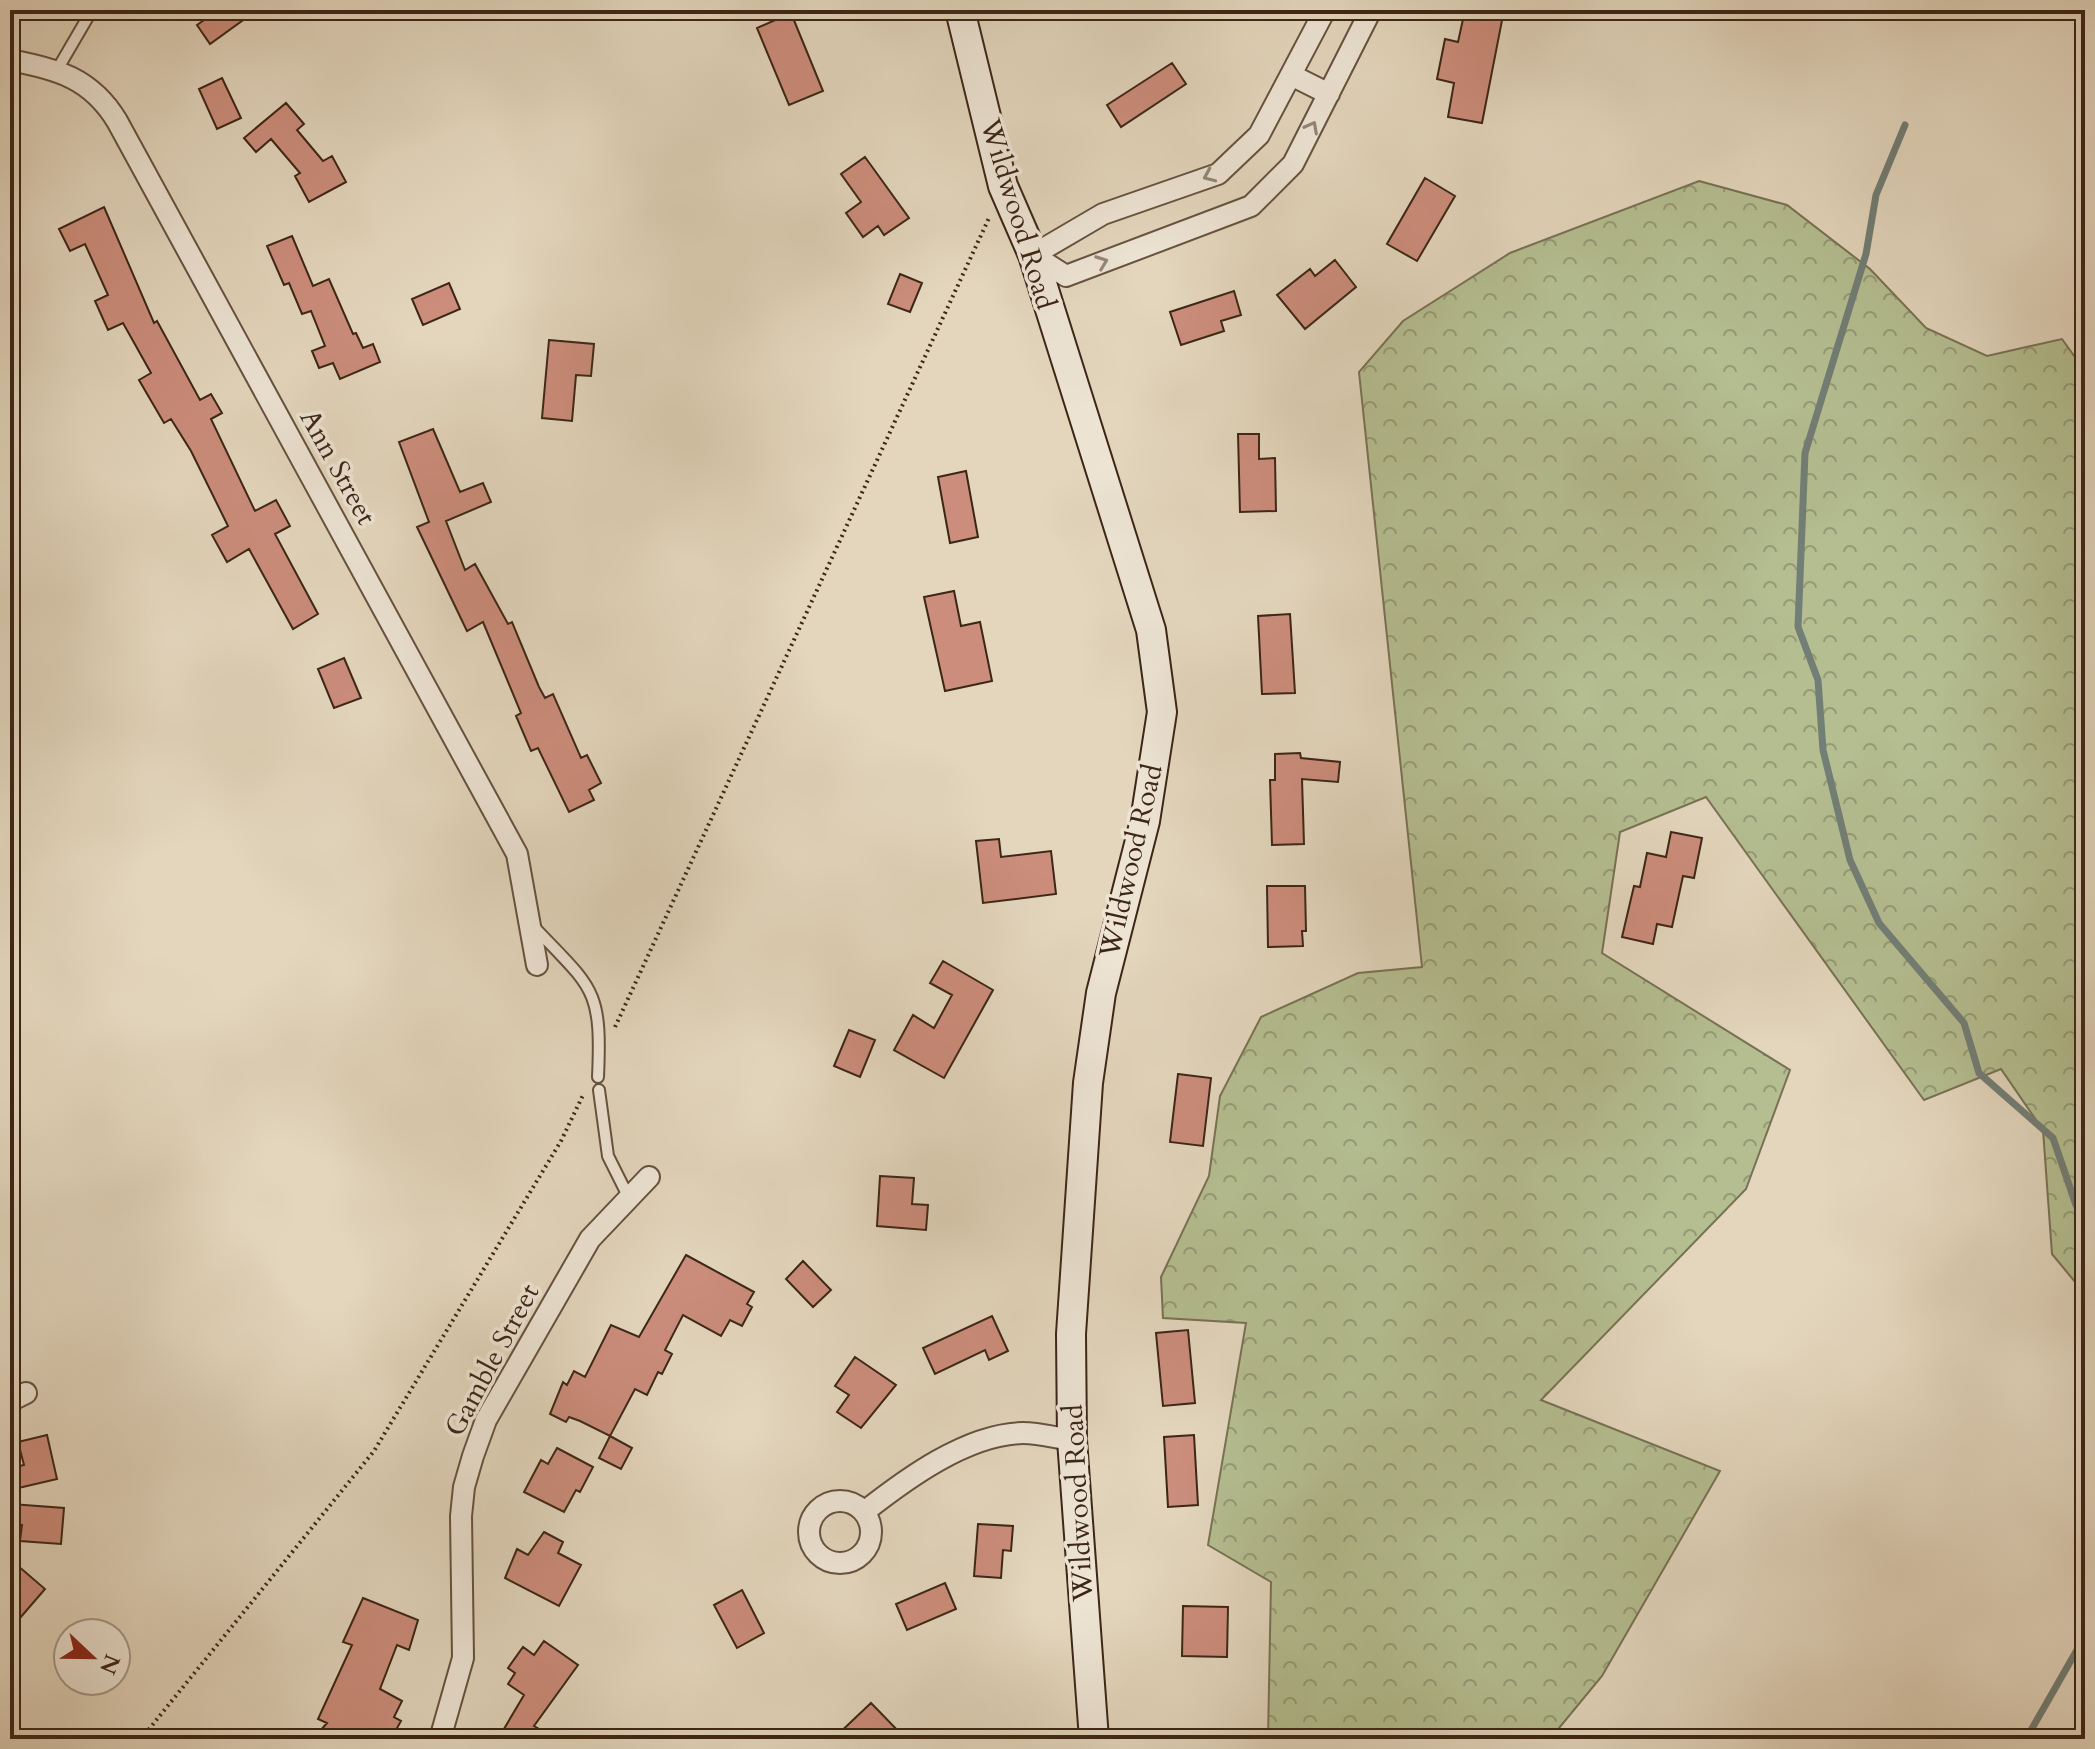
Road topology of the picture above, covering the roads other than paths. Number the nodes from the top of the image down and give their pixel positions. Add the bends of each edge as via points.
1 (92, 10) edge
2 (960, 10) edge
3 (1325, 10) edge
4 (1371, 10) edge
5 (10, 60) edge
6 (57, 70) junction
7 (1291, 75) junction
8 (1329, 94) junction
9 (1033, 255) junction
10 (530, 923) junction
11 (537, 965) dead end
12 (598, 1077) dead end
13 (599, 1090) dead end
14 (649, 1177) dead end
15 (628, 1196) junction
16 (1072, 1440) junction
17 (864, 1512) dead end
18 (440, 1739) edge
19 (1094, 1739) edge

1 - 6 lane
2 - 9 street, Wildwood Road via 1003,186
3 - 7 street
4 - 8 street
5 - 6 street, Ann Street
6 - 10 street, Ann Street via 98,94 117,121 517,854
7 - 8 street
7 -> 9 street via 1259,135 1218,174 1103,214
9 -> 8 street via 1066,276 1251,206 1293,164
9 - 16 street, Wildwood Road via 1151,630 1162,712 1145,821 1101,993 1088,1083 1071,1334
10 - 11 street, Ann Street
10 - 12 lane via 592,991 600,1037
13 - 15 lane via 608,1156
14 - 15 street, Gamble Street
15 - 18 street, Gamble Street via 590,1239 493,1407 473,1456 461,1516 463,1658
16 - 17 street via 1022,1433 979,1443 914,1472
16 - 19 street, Wildwood Road

